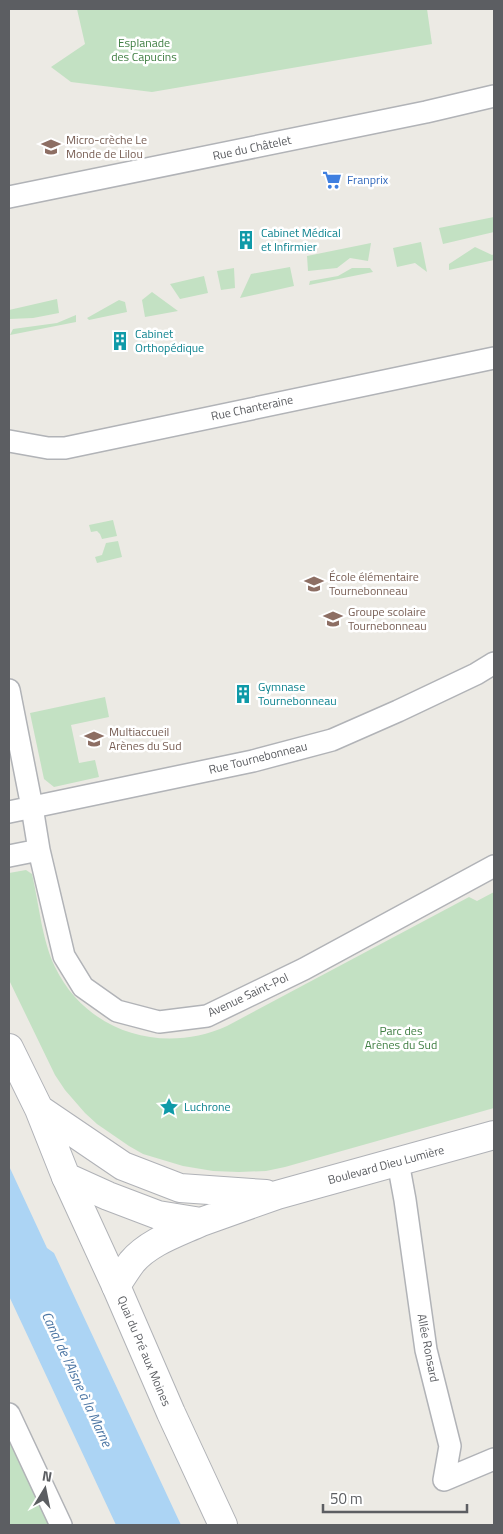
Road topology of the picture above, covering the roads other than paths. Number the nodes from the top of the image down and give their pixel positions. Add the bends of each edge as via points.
1 (494, 96) edge
2 (9, 196) edge
3 (494, 358) edge
4 (9, 441) edge
5 (494, 663) edge
6 (9, 690) edge
7 (32, 807) junction
8 (9, 812) edge
9 (39, 850) junction
10 (9, 856) edge
11 (494, 866) edge
12 (9, 1048) edge
13 (39, 1109) junction
14 (494, 1134) edge
15 (398, 1162) junction
16 (66, 1176) junction
17 (277, 1195) junction
18 (200, 1222) junction
19 (116, 1286) junction
20 (9, 1414) edge
21 (494, 1459) edge
22 (61, 1525) edge
23 (223, 1525) edge

1 - 2 street, Rue du Châtelet
3 - 4 street, Rue Chanteraine via 65,448
5 - 7 street, Rue Tournebonneau via 332,740 254,761
6 - 7 street, Avenue Saint-Pol
7 - 8 street, Rue Tournebonneau
7 - 9 street, Avenue Saint-Pol
9 - 10 street
9 - 11 street, Avenue Saint-Pol via 64,956 83,987 117,1011 159,1022 207,1016 304,970
12 - 13 main road
13 - 16 main road
13 - 17 main road via 123,1166 180,1188
14 - 15 main road, Boulevard Dieu Lumière
15 - 17 main road, Boulevard Dieu Lumière
15 - 21 street, Allée Ronsard via 426,1350 450,1446 444,1480
16 - 18 main road via 158,1215
16 - 19 main road, Quai du Pré aux Moines
17 - 18 main road, Boulevard Dieu Lumière
18 - 19 main road, Boulevard Dieu Lumière via 156,1243 141,1254
19 - 23 main road, Quai du Pré aux Moines
20 - 22 street

